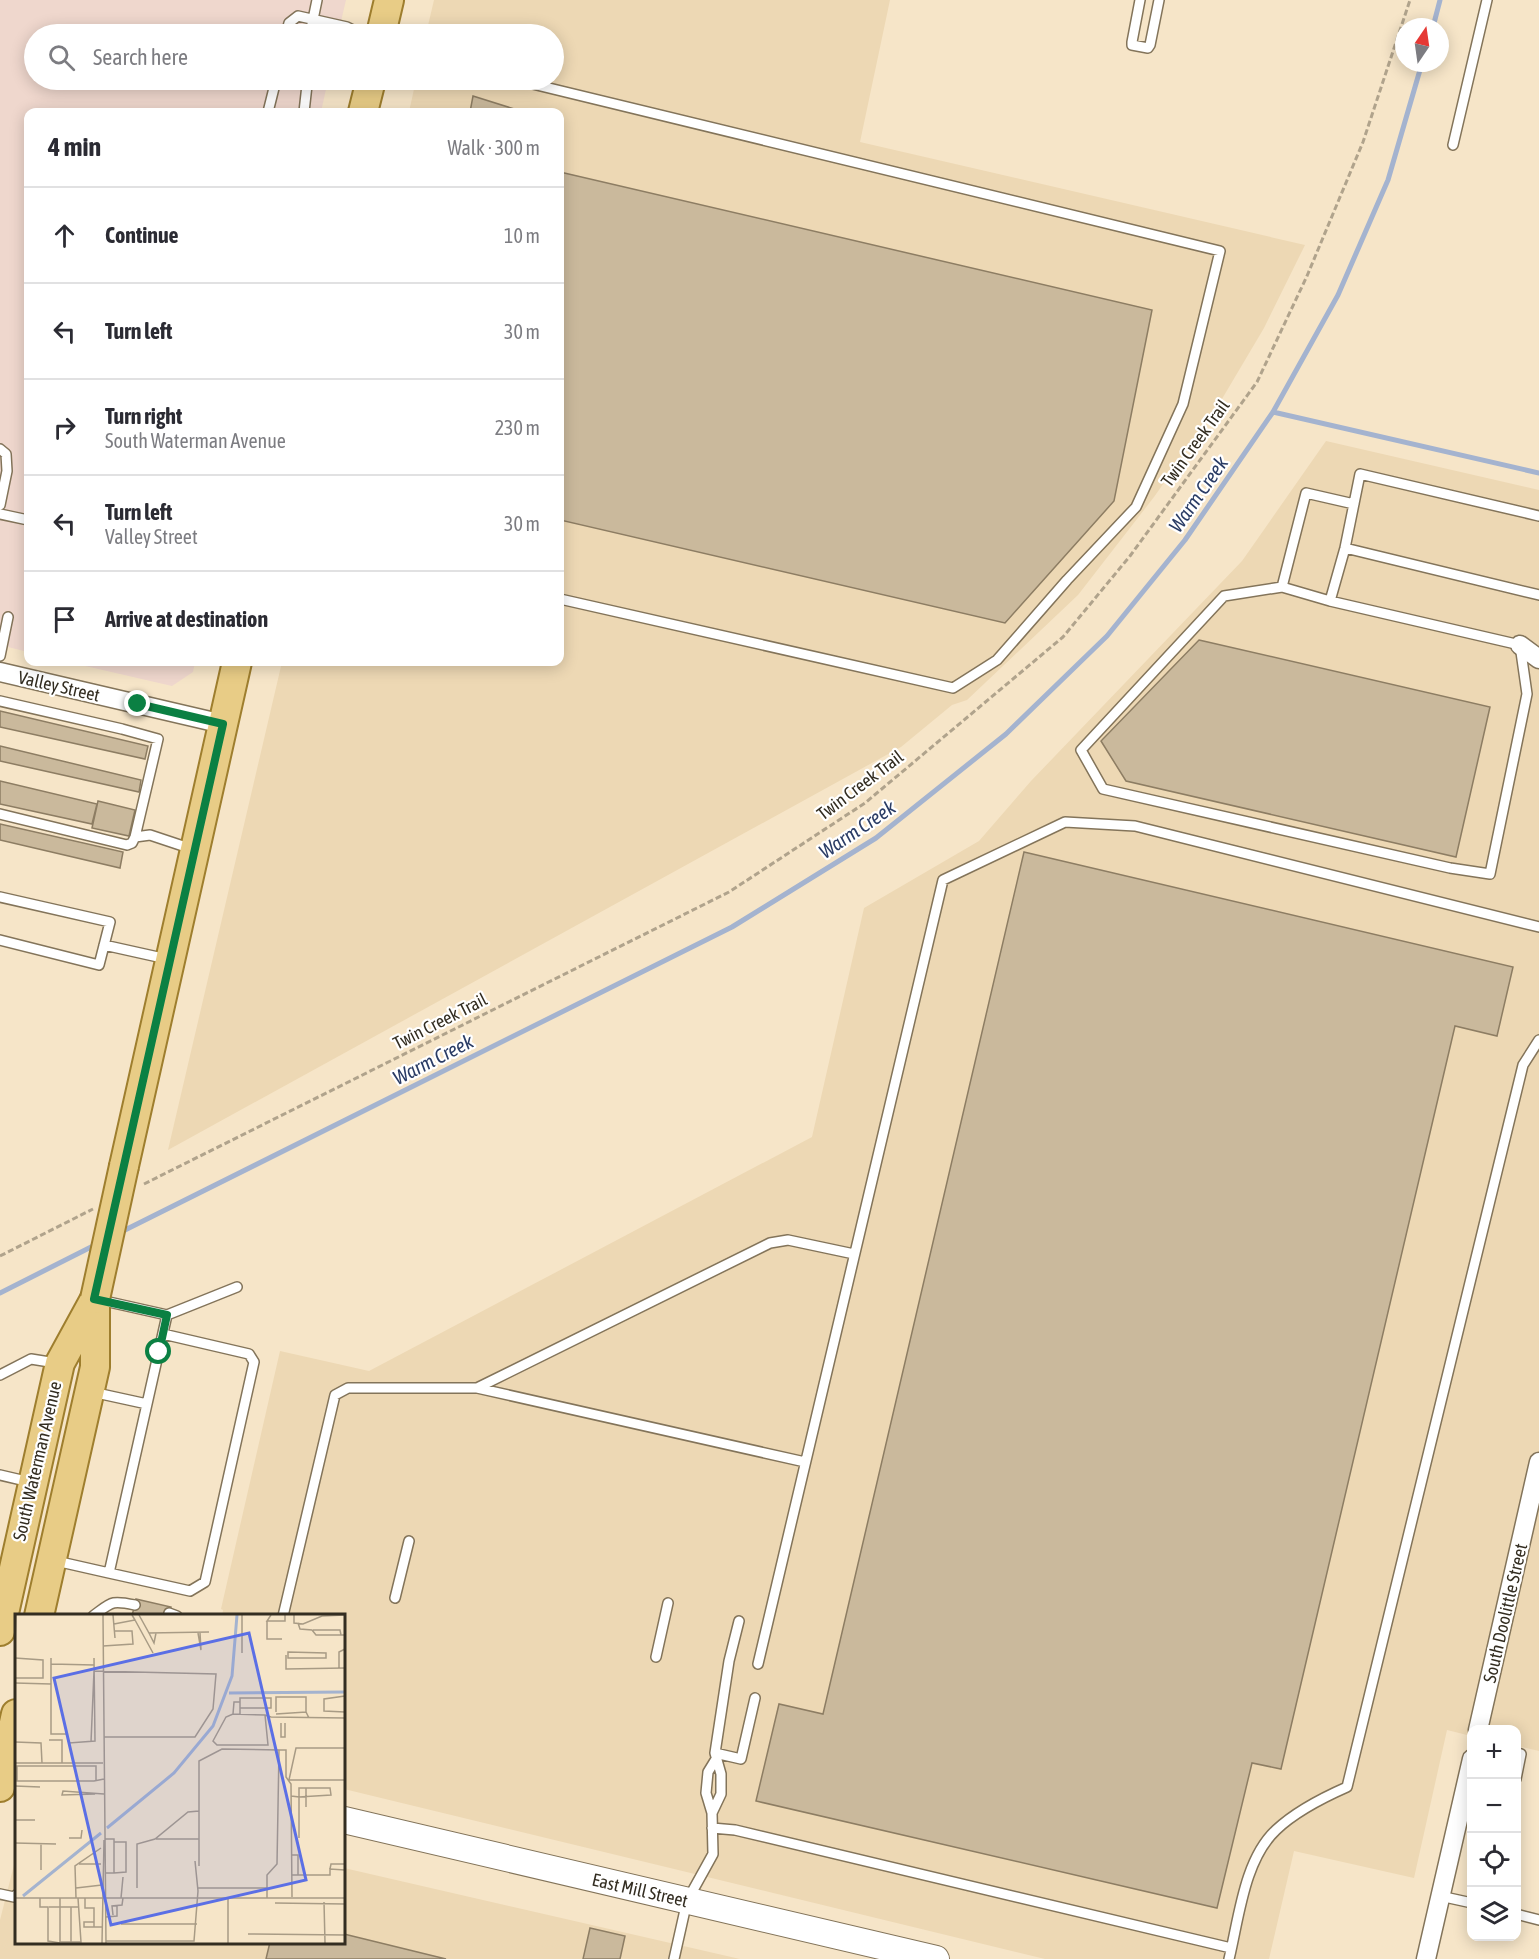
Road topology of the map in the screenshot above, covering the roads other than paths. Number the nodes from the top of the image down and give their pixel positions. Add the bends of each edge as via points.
1 (317, 0) edge
2 (389, 0) edge
3 (1487, 0) edge
4 (1140, 1) edge
5 (1158, 3) edge
6 (313, 18) junction
7 (289, 24) edge
8 (312, 24) edge
9 (336, 24) edge
10 (383, 24) edge
11 (274, 90) edge
12 (306, 90) edge
13 (368, 90) edge
14 (557, 90) edge
15 (269, 108) edge
16 (304, 108) edge
17 (364, 108) edge
18 (1453, 145) dead end
19 (0, 448) edge
20 (1354, 504) junction
21 (0, 505) edge
22 (0, 514) edge
23 (1539, 516) edge
24 (24, 519) edge
25 (1345, 548) junction
26 (1282, 587) junction
27 (1539, 595) edge
28 (564, 600) edge
29 (1330, 601) junction
30 (8, 617) dead end
31 (1520, 645) junction
32 (0, 656) edge
33 (1539, 659) edge
34 (236, 666) edge
35 (0, 672) edge
36 (0, 701) edge
37 (223, 724) junction
38 (0, 814) edge
39 (135, 837) junction
40 (195, 850) junction
41 (0, 897) edge
42 (1539, 927) edge
43 (0, 940) edge
44 (104, 945) junction
45 (170, 960) junction
46 (1539, 1040) edge
47 (854, 1254) junction
48 (237, 1287) dead end
49 (94, 1299) junction
50 (167, 1315) junction
51 (163, 1334) junction
52 (60, 1363) junction
53 (0, 1375) edge
54 (477, 1388) junction
55 (90, 1391) junction
56 (147, 1404) junction
57 (805, 1462) junction
58 (1539, 1462) edge
59 (0, 1475) edge
60 (32, 1482) junction
61 (409, 1541) dead end
62 (51, 1560) junction
63 (109, 1573) junction
64 (395, 1598) dead end
65 (668, 1603) dead end
66 (135, 1605) dead end
67 (39, 1614) edge
68 (96, 1614) edge
69 (283, 1614) edge
70 (739, 1621) dead end
71 (0, 1631) edge
72 (656, 1658) dead end
73 (758, 1664) dead end
74 (755, 1698) dead end
75 (15, 1718) edge
76 (1479, 1725) edge
77 (9, 1742) edge
78 (715, 1756) junction
79 (1467, 1779) edge
80 (0, 1787) edge
81 (712, 1813) junction
82 (345, 1820) edge
83 (712, 1828) junction
84 (0, 1894) edge
85 (1440, 1896) junction
86 (15, 1897) edge
87 (687, 1901) junction
88 (1467, 1902) edge
89 (1521, 1915) edge
90 (1539, 1920) edge
91 (1231, 1948) junction
92 (926, 1958) edge
93 (674, 1959) edge
94 (1229, 1959) edge
95 (1426, 1959) edge

1 - 6 lane
2 - 10 main road
3 - 18 lane
4 - 5 lane
4 - 5 lane via 1132,45 1148,48
6 - 7 lane via 298,16
6 - 8 lane
6 - 9 lane
11 - 15 lane
12 - 16 lane
13 - 17 main road
14 - 28 lane via 1220,251 1183,404 1136,507 997,660 952,688
19 - 21 lane via 6,454 7,471
20 - 23 lane via 1360,474
20 - 25 lane
20 - 26 lane via 1306,493
22 - 24 lane
25 - 27 lane
25 - 29 lane
26 - 29 lane
26 - 31 lane via 1224,596 1081,750 1103,789 1490,874 1527,693
29 - 31 lane
30 - 32 lane
31 - 33 street
34 - 37 main road, South Waterman Avenue
35 - 37 street, Valley Street
36 - 39 lane via 158,739
37 - 40 main road, South Waterman Avenue
38 - 39 lane via 123,845 132,843
39 - 40 lane via 150,835
40 - 45 main road, South Waterman Avenue
41 - 44 lane via 110,922
42 - 47 lane via 1135,826 1065,822 943,880
43 - 44 lane via 99,965
44 - 45 lane
45 - 49 main road, South Waterman Avenue, bridge via 131,1176
46 - 91 lane via 1523,1065 1347,1787 1315,1801 1275,1830 1257,1854
47 - 54 lane via 788,1240 770,1244
47 - 57 lane
48 - 50 lane
49 - 50 lane
49 - 52 main road, South Waterman Avenue
49 - 55 main road, South Waterman Avenue via 95,1367
50 - 51 lane
51 - 56 lane
51 - 63 lane via 249,1354 254,1362 205,1582 189,1591
52 - 53 lane via 31,1359
52 - 60 main road, South Waterman Avenue
52 - 62 main road via 68,1365 75,1375 39,1528
54 - 57 lane
54 - 69 lane via 348,1388 335,1395
55 - 56 lane
55 - 62 main road, South Waterman Avenue
56 - 63 lane
57 - 73 lane
58 - 76 street, South Doolittle Street
59 - 60 lane
60 - 71 main road, South Waterman Avenue
61 - 64 lane
62 - 63 lane
62 - 67 main road, South Waterman Avenue
65 - 72 lane
66 - 68 lane via 112,1602
70 - 78 lane
74 - 78 lane via 741,1759
75 - 77 main road
77 - 80 main road
78 - 81 lane via 706,1793
78 - 81 lane via 721,1774 721,1794
79 - 85 street
81 - 83 lane
82 - 87 main road, East Mill Street
83 - 87 lane via 713,1854
83 - 91 lane via 735,1830
84 - 86 lane
85 - 88 lane
85 - 95 street
87 - 92 main road, East Mill Street
87 - 93 lane
89 - 90 lane
91 - 94 lane

